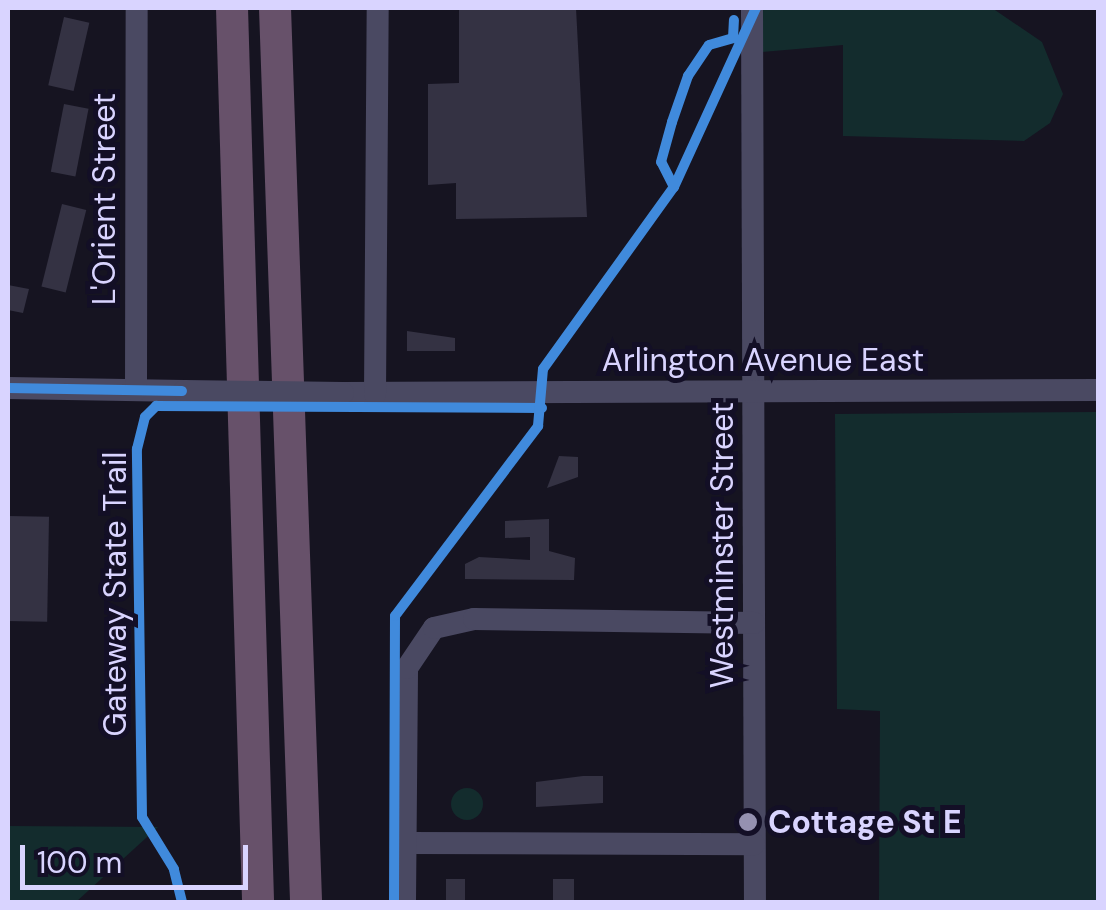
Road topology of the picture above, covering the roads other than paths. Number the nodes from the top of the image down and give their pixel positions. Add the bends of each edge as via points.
1 (137, 8) edge
2 (232, 8) edge
3 (275, 8) edge
4 (378, 8) edge
5 (752, 8) edge
6 (8, 388) edge
7 (136, 390) junction
8 (1098, 390) edge
9 (376, 394) junction
10 (754, 395) junction
11 (754, 623) junction
12 (406, 843) junction
13 (754, 844) junction
14 (258, 902) edge
15 (306, 902) edge
16 (405, 902) edge
17 (755, 902) edge

1 - 7 street, L'Orient Street
2 - 14 highway
3 - 15 highway
4 - 9 street
5 - 10 street, Westminster Street
6 - 7 street, Arlington Avenue East
7 - 9 street, Arlington Avenue East, bridge
8 - 10 street, Arlington Avenue East
9 - 10 street, Arlington Avenue East
10 - 11 street, Westminster Street
11 - 12 street via 474,618 422,640 406,668
11 - 13 street, Westminster Street
12 - 13 street
12 - 16 street
13 - 17 street, Westminster Street

